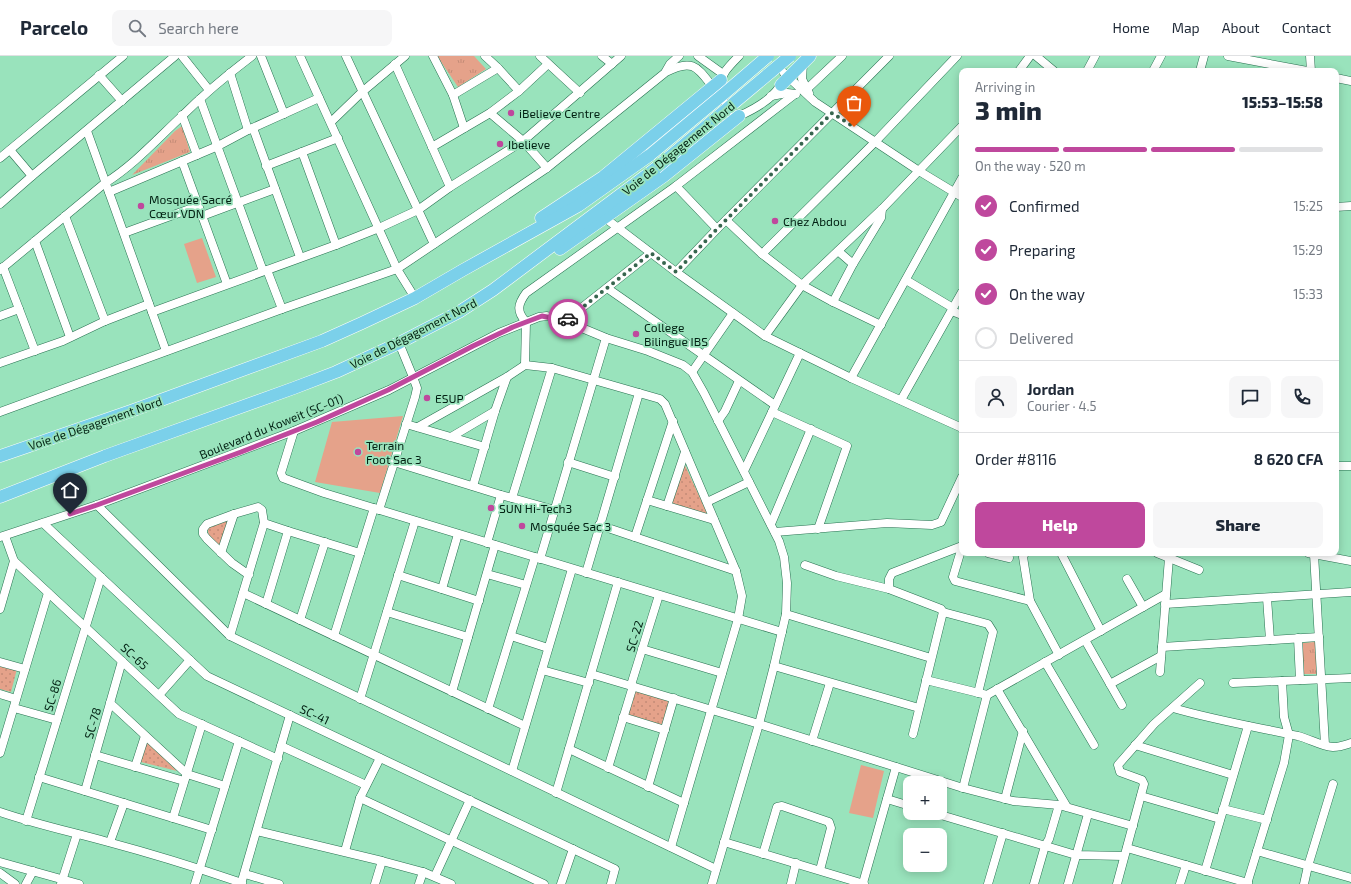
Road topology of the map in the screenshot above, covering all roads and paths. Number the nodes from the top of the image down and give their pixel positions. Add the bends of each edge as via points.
1 (123, 56) edge
2 (176, 56) edge
3 (182, 56) edge
4 (252, 56) edge
5 (261, 56) edge
6 (300, 56) edge
7 (346, 56) edge
8 (404, 56) edge
9 (433, 56) edge
10 (484, 56) edge
11 (540, 56) edge
12 (602, 56) edge
13 (620, 56) edge
14 (739, 56) edge
15 (768, 56) edge
16 (790, 56) edge
17 (842, 56) edge
18 (889, 56) edge
19 (957, 56) edge
20 (1030, 56) edge
21 (1036, 56) edge
22 (1095, 56) edge
23 (1161, 56) edge
24 (1204, 56) edge
25 (1228, 56) edge
26 (1310, 56) edge
27 (704, 58) edge
28 (806, 59) edge
29 (675, 60) edge
30 (1263, 63) junction
31 (395, 64) junction
32 (548, 64) junction
33 (612, 64) junction
34 (498, 68) junction
35 (1021, 68) edge
36 (1050, 68) edge
37 (1089, 68) edge
38 (1155, 68) edge
39 (1201, 68) edge
40 (1262, 68) edge
41 (1290, 68) edge
42 (1311, 68) edge
43 (230, 73) junction
44 (99, 75) junction
45 (784, 79) junction
46 (1339, 79) edge
47 (1351, 81) edge
48 (718, 83) junction
49 (807, 89) junction
50 (209, 90) junction
51 (362, 92) junction
52 (519, 92) junction
53 (580, 93) junction
54 (795, 94) junction
55 (452, 95) junction
56 (771, 96) junction
57 (319, 98) junction
58 (200, 99) junction
59 (122, 102) junction
60 (815, 102) junction
61 (490, 113) junction
62 (832, 113) junction
63 (284, 114) junction
64 (182, 116) junction
65 (739, 116) junction
66 (331, 122) junction
67 (464, 128) junction
68 (250, 129) junction
69 (959, 129) edge
70 (86, 131) junction
71 (338, 138) junction
72 (523, 141) junction
73 (875, 142) junction
74 (218, 146) junction
75 (432, 148) junction
76 (10, 150) junction
77 (302, 152) junction
78 (197, 155) junction
79 (0, 158) edge
80 (182, 161) junction
81 (266, 166) junction
82 (547, 168) junction
83 (919, 171) junction
84 (32, 176) junction
85 (105, 183) junction
86 (676, 186) junction
87 (450, 187) junction
88 (275, 189) junction
89 (108, 192) junction
90 (958, 194) edge
91 (239, 202) junction
92 (0, 204) edge
93 (198, 206) junction
94 (1351, 206) edge
95 (1339, 207) edge
96 (882, 209) junction
97 (418, 210) junction
98 (65, 216) junction
99 (202, 216) junction
100 (605, 218) junction
101 (726, 220) junction
102 (379, 228) junction
103 (618, 228) junction
104 (717, 229) junction
105 (124, 233) junction
106 (35, 241) junction
107 (434, 244) junction
108 (336, 245) junction
109 (505, 246) junction
110 (838, 251) junction
111 (651, 253) junction
112 (762, 254) junction
113 (300, 257) junction
114 (853, 264) junction
115 (2, 268) edge
116 (397, 269) junction
117 (265, 270) junction
118 (676, 272) junction
119 (906, 280) junction
120 (227, 284) junction
121 (802, 285) junction
122 (608, 288) junction
123 (493, 290) junction
124 (959, 297) edge
125 (415, 298) junction
126 (833, 302) junction
127 (151, 308) junction
128 (19, 309) junction
129 (282, 309) junction
130 (952, 309) junction
131 (733, 313) junction
132 (959, 313) edge
133 (0, 316) edge
134 (104, 321) junction
135 (565, 321) junction
136 (526, 322) junction
137 (881, 325) junction
138 (764, 336) junction
139 (70, 337) junction
140 (606, 338) junction
141 (399, 343) junction
142 (35, 351) junction
143 (166, 351) junction
144 (800, 353) junction
145 (703, 356) junction
146 (0, 363) edge
147 (525, 365) junction
148 (552, 368) junction
149 (692, 372) junction
150 (413, 377) junction
151 (507, 377) junction
152 (851, 378) junction
153 (594, 379) junction
154 (740, 381) junction
155 (639, 393) junction
156 (901, 400) junction
157 (773, 408) junction
158 (495, 411) junction
159 (0, 412) edge
160 (673, 421) junction
161 (718, 421) junction
162 (406, 424) junction
163 (959, 427) edge
164 (418, 428) junction
165 (811, 430) junction
166 (294, 431) junction
167 (451, 437) junction
168 (485, 448) junction
169 (685, 452) junction
170 (0, 456) edge
171 (394, 462) junction
172 (568, 462) junction
173 (1339, 466) edge
174 (1351, 466) edge
175 (744, 471) junction
176 (615, 477) junction
177 (749, 482) junction
178 (959, 484) edge
179 (473, 486) junction
180 (501, 495) junction
181 (0, 497) edge
182 (512, 498) junction
183 (647, 500) junction
184 (706, 502) junction
185 (97, 505) junction
186 (667, 506) junction
187 (377, 509) junction
188 (555, 510) junction
189 (234, 514) junction
190 (714, 520) junction
191 (415, 521) junction
192 (264, 522) junction
193 (43, 523) junction
194 (599, 526) junction
195 (773, 528) junction
196 (818, 529) junction
197 (288, 531) junction
198 (458, 534) junction
199 (2, 536) edge
200 (635, 537) junction
201 (325, 542) junction
202 (491, 544) junction
203 (959, 547) edge
204 (221, 553) junction
205 (360, 553) junction
206 (959, 556) edge
207 (1001, 556) edge
208 (1024, 556) edge
209 (1063, 556) edge
210 (1164, 556) edge
211 (1311, 556) edge
212 (1335, 556) edge
213 (538, 558) junction
214 (1009, 558) dead end
215 (1169, 558) junction
216 (14, 561) junction
217 (1351, 561) edge
218 (805, 565) dead end
219 (572, 569) junction
220 (1199, 570) dead end
221 (736, 571) junction
222 (586, 573) junction
223 (487, 574) junction
224 (249, 575) junction
225 (398, 575) junction
226 (101, 578) junction
227 (1127, 579) dead end
228 (618, 582) junction
229 (526, 585) junction
230 (442, 589) junction
231 (889, 590) junction
232 (48, 592) junction
233 (1351, 592) edge
234 (243, 593) junction
235 (1166, 594) junction
236 (1317, 594) junction
237 (659, 595) junction
238 (1267, 598) junction
239 (479, 601) junction
240 (1030, 601) junction
241 (266, 604) junction
242 (1165, 604) junction
243 (1143, 607) junction
244 (0, 609) edge
245 (387, 612) junction
246 (943, 612) junction
247 (786, 614) junction
248 (738, 619) junction
249 (300, 620) junction
250 (86, 627) junction
251 (1101, 631) junction
252 (782, 632) junction
253 (230, 636) junction
254 (334, 636) junction
255 (511, 636) junction
256 (1319, 636) junction
257 (468, 637) junction
258 (1298, 638) junction
259 (1086, 640) junction
260 (1270, 640) junction
261 (548, 648) junction
262 (642, 649) junction
263 (1162, 651) junction
264 (1059, 654) junction
265 (374, 655) junction
266 (931, 658) junction
267 (190, 660) junction
268 (122, 661) junction
269 (0, 662) edge
270 (1045, 662) junction
271 (774, 666) junction
272 (25, 669) junction
273 (542, 670) junction
274 (1160, 672) dead end
275 (722, 673) junction
276 (591, 674) junction
277 (1351, 678) edge
278 (1321, 679) junction
279 (926, 680) junction
280 (1300, 680) junction
281 (1282, 681) junction
282 (589, 683) junction
283 (830, 683) junction
284 (1200, 683) dead end
285 (1233, 683) dead end
286 (1110, 684) junction
287 (632, 686) junction
288 (998, 689) junction
289 (452, 692) junction
290 (978, 693) junction
291 (0, 694) edge
292 (159, 695) junction
293 (987, 695) junction
294 (674, 698) junction
295 (16, 699) junction
296 (360, 699) junction
297 (110, 703) junction
298 (1122, 705) dead end
299 (14, 708) junction
300 (919, 708) junction
301 (1173, 708) junction
302 (488, 709) junction
303 (712, 710) junction
304 (290, 715) junction
305 (623, 717) junction
306 (57, 720) junction
307 (202, 724) junction
308 (759, 724) junction
309 (525, 726) junction
310 (1248, 726) junction
311 (665, 730) junction
312 (1023, 732) junction
313 (913, 734) dead end
314 (1289, 735) junction
315 (145, 736) junction
316 (239, 741) junction
317 (812, 741) junction
318 (1351, 743) edge
319 (1094, 745) dead end
320 (1135, 745) junction
321 (281, 746) junction
322 (1325, 746) junction
323 (569, 749) junction
324 (0, 753) edge
325 (95, 755) junction
326 (278, 758) junction
327 (380, 758) junction
328 (136, 767) junction
329 (896, 767) junction
330 (608, 768) junction
331 (512, 771) junction
332 (1233, 775) junction
333 (39, 777) junction
334 (186, 777) junction
335 (1333, 784) dead end
336 (225, 786) junction
337 (366, 786) junction
338 (648, 787) junction
339 (963, 788) junction
340 (85, 791) junction
341 (556, 792) junction
342 (1140, 796) junction
343 (360, 798) junction
344 (887, 799) junction
345 (1004, 799) junction
346 (470, 800) junction
347 (124, 803) junction
348 (684, 804) junction
349 (903, 804) edge
350 (1063, 806) junction
351 (1223, 809) junction
352 (0, 812) edge
353 (1088, 814) junction
354 (947, 817) edge
355 (173, 818) junction
356 (1220, 819) junction
357 (26, 820) junction
358 (1267, 820) junction
359 (1133, 826) junction
360 (212, 830) junction
361 (257, 831) junction
362 (1003, 833) junction
363 (77, 834) junction
364 (452, 840) junction
365 (110, 842) junction
366 (724, 842) junction
367 (1045, 846) junction
368 (671, 847) junction
369 (573, 849) junction
370 (345, 851) junction
371 (1258, 851) junction
372 (1126, 852) junction
373 (763, 854) junction
374 (1076, 855) junction
375 (382, 861) junction
376 (0, 862) edge
377 (796, 863) junction
378 (1186, 865) junction
379 (1308, 866) junction
380 (200, 869) junction
381 (716, 869) junction
382 (820, 870) junction
383 (1205, 870) junction
384 (32, 871) junction
385 (423, 872) junction
386 (0, 873) edge
387 (245, 874) junction
388 (435, 876) junction
389 (1351, 878) edge
390 (62, 882) edge
391 (242, 883) edge
392 (1248, 883) edge
393 (14, 884) edge
394 (26, 884) edge
395 (79, 884) edge
396 (195, 884) edge
397 (278, 884) edge
398 (375, 884) edge
399 (419, 884) edge
400 (451, 884) edge
401 (544, 884) edge
402 (561, 884) edge
403 (612, 884) edge
404 (712, 884) edge
405 (791, 884) edge
406 (864, 884) edge
407 (988, 884) edge
408 (1034, 884) edge
409 (1068, 884) edge
410 (1117, 884) edge
411 (1180, 884) edge
412 (1304, 884) edge

1 - 44 street
2 - 59 street
3 - 50 street
4 - 43 street
5 - 63 street
6 - 57 street
7 - 51 street
8 - 31 street
9 - 55 street
10 - 34 street
11 - 32 street
12 - 33 street
13 - 33 street
14 - 48 street
15 - 45 street
15 - 109 highway, Voie de Dégagement Nord, bridge via 650,155 578,206
16 - 123 highway, Voie de Dégagement Nord, bridge via 656,168
17 - 49 street
18 - 62 street
19 - 73 street
20 - 35 street
21 - 36 street
22 - 37 street
23 - 38 street
24 - 39 street
25 - 30 street
26 - 42 street
27 - 48 street
28 - 45 highway
28 - 49 street via 802,80
29 - 48 street via 697,68
29 - 82 street via 666,72
30 - 40 street
30 - 41 street
31 - 51 street
31 - 75 street
32 - 52 street
32 - 53 street
33 - 53 street
34 - 52 street
34 - 55 street
43 - 50 street
43 - 68 street
44 - 59 street
44 - 76 street
45 - 56 street
45 - 60 street
46 - 47 street
48 - 65 street via 731,111
48 - 109 highway via 603,177
49 - 60 street
50 - 58 street
51 - 66 street
51 - 97 street
52 - 61 street
53 - 72 street
54 - 56 street
54 - 60 street
54 - 86 street
55 - 67 street
56 - 65 street
57 - 63 street
57 - 66 street
58 - 64 street
58 - 74 street
59 - 70 street
60 - 62 street
61 - 67 street
61 - 72 street
62 - 73 street
62 - 101 street
63 - 68 street
64 - 78 street
64 - 85 street via 139,157
65 - 100 highway via 664,176
66 - 71 street
67 - 75 street
68 - 74 street
68 - 81 street
69 - 83 street
70 - 84 street
70 - 85 street
71 - 77 street
71 - 102 street
72 - 82 street
72 - 87 street
73 - 83 street
73 - 112 street
74 - 78 street
74 - 91 street
75 - 87 street
76 - 79 street
76 - 84 street
77 - 81 street
77 - 108 street
78 - 80 street
80 - 89 street
80 - 93 street
81 - 88 street
82 - 107 street
83 - 90 street
83 - 96 street
84 - 92 street
85 - 89 street
85 - 98 street
86 - 103 street
86 - 104 street
87 - 97 street
88 - 91 street
88 - 113 street
89 - 105 street
90 - 119 street
91 - 99 street
91 - 117 street
93 - 99 street
93 - 105 street
94 - 95 street
96 - 110 street
96 - 114 street via 881,218
97 - 102 street
97 - 107 street
98 - 106 street
98 - 134 street
99 - 120 street
100 - 103 street
100 - 123 highway via 521,276
101 - 104 street
101 - 112 street
102 - 108 street
102 - 116 street
103 - 111 street
103 - 136 street via 526,293 521,300 519,311
104 - 118 street
105 - 127 street
106 - 115 street
106 - 139 street
107 - 116 street
108 - 113 street
109 - 125 highway, Voie de Dégagement Nord
110 - 114 street
110 - 121 street
111 - 118 street
111 - 122 street
112 - 121 street
113 - 117 street
114 - 126 street
115 - 128 street
116 - 125 street
116 - 129 street
117 - 120 street
117 - 129 street
118 - 131 street
119 - 130 street
119 - 137 street
120 - 127 street
121 - 126 street
121 - 138 street
122 - 135 street
122 - 145 street
123 - 141 highway, Voie de Dégagement Nord via 459,312
124 - 130 street
125 - 170 highway, Voie de Dégagement Nord via 322,341 132,411
126 - 137 street
127 - 134 street
127 - 143 street
128 - 133 street
128 - 142 street
129 - 143 street
130 - 132 street
130 - 156 street
131 - 138 street
131 - 145 street
134 - 139 street
135 - 136 street, Boulevard du Koweit (SC-01) via 542,316
135 - 140 street
136 - 147 street
136 - 150 street, Boulevard du Koweit (SC-01)
137 - 152 street
138 - 144 street
139 - 142 street
140 - 149 street via 670,360
140 - 153 street
141 - 150 street
141 - 181 highway, Voie de Dégagement Nord via 336,372 104,456
142 - 146 street
143 - 159 street
144 - 152 street
144 - 157 street
145 - 149 street
145 - 154 street
147 - 148 street
147 - 151 street
148 - 153 street
148 - 182 street
149 - 161 street
150 - 162 street via 417,388
150 - 166 street, Boulevard du Koweit (SC-01)
151 - 158 street
151 - 164 street
152 - 156 street
153 - 155 street
153 - 172 street
154 - 157 street
154 - 161 street
155 - 160 street via 663,401
155 - 176 street
156 - 163 street
157 - 165 street
157 - 175 street
158 - 167 street
158 - 168 street
160 - 169 street
160 - 183 street
161 - 175 street
162 - 164 street
162 - 171 street
164 - 167 street
165 - 195 street
165 - 196 street via 847,446
166 - 185 street, Boulevard du Koweit (SC-01)
166 - 187 street via 281,472 283,478
167 - 168 street
168 - 179 street
169 - 184 street
169 - 186 street
171 - 179 street
171 - 187 street
172 - 176 street
172 - 188 street
173 - 174 street
175 - 177 street
176 - 194 street
177 - 184 street
177 - 195 street
178 - 196 street via 942,522 932,525 887,523
179 - 180 street
180 - 182 street
180 - 202 street
182 - 188 street
183 - 186 street
183 - 200 street
184 - 190 street
185 - 193 street, Boulevard du Koweit (SC-01)
185 - 253 street
186 - 190 street
187 - 191 street
187 - 205 street
188 - 213 street
189 - 192 street via 258,507 262,510
189 - 204 street
189 - 204 street via 207,524 203,530 204,536
190 - 221 street
191 - 198 street
191 - 225 street
192 - 197 street
192 - 224 street
193 - 199 street, Boulevard du Koweit (SC-01)
193 - 226 street, SC-41
194 - 200 street
194 - 222 street
195 - 196 street
195 - 247 street via 784,557
197 - 201 street
197 - 241 street
198 - 202 street
198 - 230 street
199 - 216 street, SC-65
200 - 221 street
201 - 205 street
201 - 249 street
202 - 213 street
202 - 223 street
203 - 231 street via 892,573
204 - 224 street
205 - 254 street
206 - 240 street via 953,577 955,581
207 - 214 street
208 - 240 street
209 - 251 street
210 - 215 street
211 - 236 street
212 - 217 street
213 - 219 street
213 - 229 street
215 - 220 street
215 - 235 street
216 - 232 street, SC-65
216 - 244 street
218 - 231 street
219 - 222 street
219 - 261 street
221 - 248 street via 742,589
222 - 228 street
223 - 229 street
223 - 239 street
224 - 234 street
225 - 230 street
225 - 245 street
226 - 250 street, SC-86
226 - 267 street, SC-41
227 - 243 street
228 - 237 street
228 - 276 street
229 - 255 street
230 - 239 street
231 - 246 street via 941,609
232 - 250 street, SC-65
232 - 272 street
233 - 236 street
234 - 241 street
234 - 253 street
235 - 242 street
235 - 243 street
236 - 238 street
236 - 256 street
237 - 248 street
237 - 262 street, SC-22
238 - 242 street
238 - 260 street
239 - 257 street
240 - 264 street
241 - 249 street
242 - 263 street
243 - 251 street
245 - 257 street
245 - 265 street
246 - 266 street
246 - 290 street via 988,624 993,632
247 - 252 street
247 - 266 street
248 - 252 street
248 - 275 street
249 - 254 street
250 - 268 street, SC-65
250 - 306 street, SC-86
251 - 259 street
252 - 271 street
253 - 296 street
254 - 265 street
255 - 261 street
255 - 302 street
256 - 258 street
256 - 278 street
257 - 289 street
258 - 260 street
258 - 280 street
259 - 264 street
259 - 286 street
260 - 263 street
261 - 273 street
262 - 275 street
262 - 287 street, SC-22
263 - 274 street
263 - 286 street
264 - 270 street
265 - 289 street
265 - 296 street
266 - 279 street
267 - 292 street
267 - 304 street, SC-41 via 207,676
268 - 292 street, SC-65
268 - 297 street, SC-78
269 - 272 street
270 - 288 street
270 - 319 street
271 - 283 street
271 - 308 street
272 - 295 street
273 - 282 street
273 - 309 street
275 - 303 street
276 - 282 street
276 - 287 street
277 - 278 street
278 - 280 street
278 - 322 street
279 - 290 street
279 - 300 street
280 - 281 street
281 - 285 street
281 - 314 street via 1284,717
282 - 323 street
283 - 300 street
283 - 317 street
284 - 301 street
286 - 298 street
287 - 294 street
287 - 305 street, SC-22
288 - 293 street
288 - 312 street
289 - 302 street
290 - 293 street
291 - 295 street
292 - 307 street, SC-65 via 179,714
293 - 339 street
294 - 303 street
294 - 311 street
295 - 299 street
296 - 331 street
297 - 315 street
297 - 325 street, SC-78
299 - 306 street
299 - 324 street
300 - 313 street
301 - 310 street
301 - 320 street
302 - 309 street
303 - 308 street
303 - 348 street
304 - 321 street
304 - 327 street, SC-41
305 - 311 street
305 - 330 street, SC-22
306 - 333 street, SC-86
307 - 316 street, SC-65
307 - 334 street
308 - 317 street
308 - 366 street
309 - 331 street
310 - 314 street
310 - 332 street
311 - 338 street
312 - 345 street
312 - 350 street
314 - 322 street
314 - 358 street via 1284,763
315 - 328 street
315 - 334 street
316 - 326 street, SC-65
316 - 336 street
317 - 329 street
318 - 322 street via 1344,746
320 - 332 street
320 - 342 street via 1118,765 1120,772 1144,782
321 - 326 street
321 - 337 street
323 - 330 street
323 - 341 street
325 - 328 street
325 - 340 street, SC-78
326 - 361 street
327 - 337 street
327 - 346 street, SC-41
328 - 334 street
329 - 339 street
329 - 344 street
330 - 338 street
331 - 341 street
332 - 351 street
333 - 340 street
333 - 357 street, SC-86
334 - 336 street
334 - 355 street
335 - 379 street
336 - 360 street
337 - 343 street
338 - 348 street
339 - 345 street
340 - 347 street
341 - 368 street
342 - 356 street
342 - 359 street
343 - 364 street
343 - 370 street
344 - 349 street
344 - 406 street
345 - 350 street
346 - 364 street
346 - 369 street, SC-41
347 - 355 street
347 - 365 street
348 - 368 street
350 - 353 street
350 - 367 street
351 - 356 street
351 - 358 street
352 - 357 street
353 - 359 street
353 - 374 street
354 - 362 street
355 - 360 street
356 - 383 street
357 - 363 street
358 - 371 street
359 - 372 street
360 - 380 street
361 - 370 street
361 - 387 street
362 - 367 street
362 - 407 street
363 - 365 street
363 - 390 street
364 - 388 street
364 - 401 street
365 - 380 street
366 - 373 street
366 - 381 street
367 - 374 street
367 - 408 street
368 - 381 street
369 - 402 street
369 - 403 street, SC-41 via 615,869
370 - 375 street
371 - 379 street
371 - 392 street
372 - 374 street
372 - 378 street
372 - 410 street
373 - 377 street
373 - 382 street via 777,807 782,806 830,822 831,828
374 - 409 street
375 - 385 street
375 - 398 street
376 - 384 street
377 - 382 street
377 - 405 street
378 - 383 street
378 - 411 street
379 - 389 street
379 - 412 street
380 - 391 street
380 - 396 street
381 - 404 street
382 - 406 street
383 - 392 street
384 - 390 street
384 - 394 street
385 - 388 street
385 - 399 street
386 - 393 street
387 - 391 street
387 - 397 street
388 - 400 street
390 - 395 street

